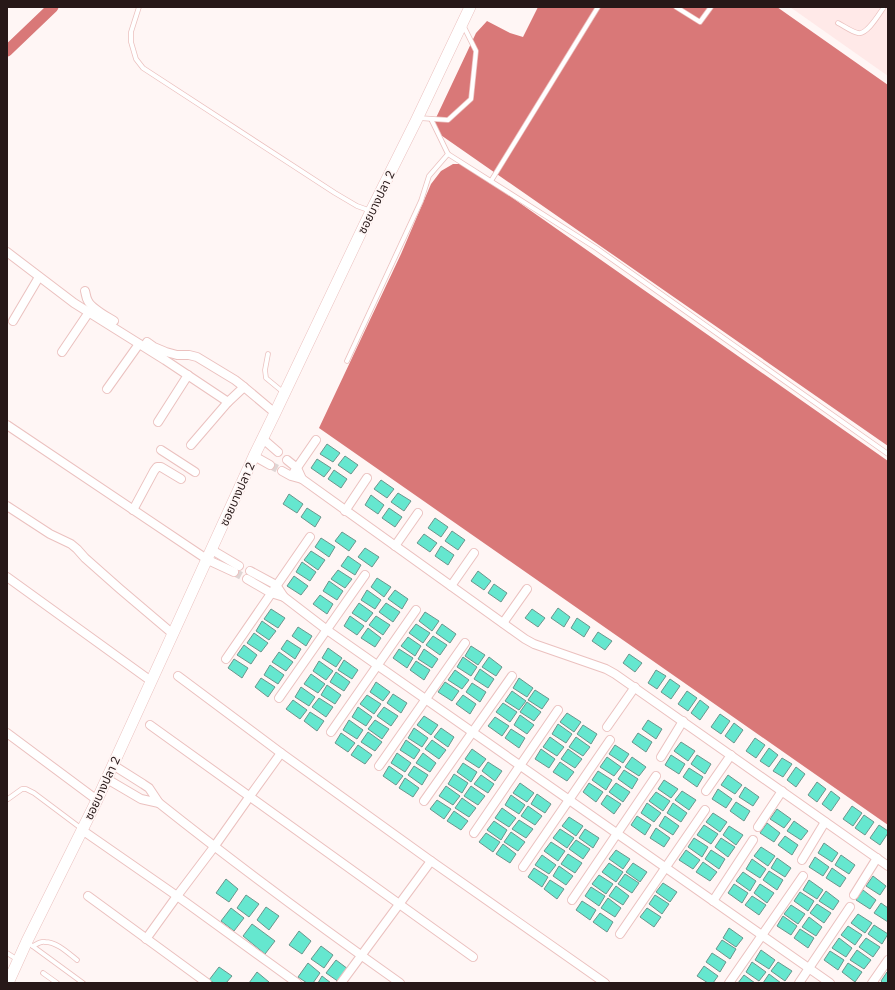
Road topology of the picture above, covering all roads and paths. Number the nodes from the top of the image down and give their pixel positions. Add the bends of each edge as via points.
1 (139, 7) edge
2 (470, 7) edge
3 (598, 7) edge
4 (676, 7) edge
5 (711, 7) edge
6 (884, 7) edge
7 (462, 23) junction
8 (838, 23) dead end
9 (418, 118) junction
10 (432, 119) junction
11 (448, 154) junction
12 (490, 181) junction
13 (371, 211) junction
14 (7, 252) edge
15 (39, 276) junction
16 (85, 291) dead end
17 (89, 312) junction
18 (13, 321) dead end
19 (139, 344) junction
20 (62, 352) dead end
21 (268, 354) dead end
22 (347, 361) dead end
23 (188, 375) junction
24 (244, 387) junction
25 (107, 389) dead end
26 (284, 393) junction
27 (228, 402) junction
28 (276, 414) junction
29 (158, 422) dead end
30 (7, 425) edge
31 (263, 439) junction
32 (316, 440) dead end
33 (191, 445) dead end
34 (161, 450) dead end
35 (278, 452) dead end
36 (888, 454) edge
37 (254, 456) junction
38 (287, 460) dead end
39 (179, 461) junction
40 (270, 465) tunnel mouth
41 (297, 468) junction
42 (282, 471) tunnel mouth
43 (196, 472) dead end
44 (171, 474) junction
45 (291, 476) junction
46 (367, 478) dead end
47 (181, 479) dead end
48 (302, 480) junction
49 (7, 506) edge
50 (133, 510) junction
51 (345, 510) junction
52 (418, 513) dead end
53 (310, 537) dead end
54 (395, 546) junction
55 (474, 552) dead end
56 (210, 555) junction
57 (236, 569) tunnel mouth
58 (365, 575) dead end
59 (7, 577) edge
60 (276, 585) junction
61 (451, 586) junction
62 (527, 590) dead end
63 (271, 593) junction
64 (284, 597) junction
65 (416, 610) dead end
66 (503, 624) junction
67 (327, 630) junction
68 (173, 634) junction
69 (465, 643) dead end
70 (226, 659) dead end
71 (378, 665) junction
72 (178, 676) dead end
73 (512, 676) dead end
74 (151, 681) junction
75 (635, 687) junction
76 (279, 698) dead end
77 (426, 699) junction
78 (558, 710) dead end
79 (683, 721) junction
80 (150, 725) dead end
81 (607, 727) dead end
82 (331, 732) dead end
83 (473, 732) junction
84 (7, 733) edge
85 (610, 740) dead end
86 (281, 753) junction
87 (731, 755) junction
88 (661, 757) dead end
89 (113, 765) junction
90 (520, 765) junction
91 (379, 766) dead end
92 (656, 776) dead end
93 (107, 779) junction
94 (706, 791) dead end
95 (782, 791) junction
96 (250, 796) junction
97 (8, 799) dead end
98 (97, 800) junction
99 (569, 800) junction
100 (424, 801) dead end
101 (159, 803) junction
102 (705, 810) dead end
103 (826, 822) junction
104 (758, 827) dead end
105 (82, 830) junction
106 (474, 833) dead end
107 (618, 834) junction
108 (753, 840) dead end
109 (214, 847) junction
110 (877, 858) junction
111 (802, 860) dead end
112 (431, 861) junction
113 (523, 866) dead end
114 (888, 866) edge
115 (666, 867) junction
116 (803, 876) dead end
117 (854, 895) dead end
118 (88, 896) dead end
119 (177, 896) junction
120 (572, 900) dead end
121 (713, 901) junction
122 (399, 904) junction
123 (850, 907) dead end
124 (620, 934) dead end
125 (762, 935) junction
126 (146, 939) junction
127 (30, 944) junction
128 (7, 953) edge
129 (362, 956) junction
130 (473, 957) dead end
131 (18, 960) junction
132 (77, 960) dead end
133 (888, 960) edge
134 (809, 968) junction
135 (43, 973) dead end
136 (8, 983) edge
137 (57, 983) edge
138 (84, 983) edge
139 (207, 983) edge
140 (297, 983) edge
141 (342, 983) edge
142 (400, 983) edge
143 (605, 983) edge
144 (729, 983) edge
145 (799, 983) edge
146 (830, 983) edge
147 (872, 983) edge

1 - 13 lane via 131,32 136,59 143,68 335,193
2 - 7 street, ซอยบางปลา 2
3 - 12 lane
4 - 5 lane via 700,22
6 - 8 lane via 862,33
7 - 9 street, ซอยบางปลา 2
7 - 10 lane via 476,51 471,99 448,120
9 - 10 lane
9 - 13 street, ซอยบางปลา 2
10 - 11 lane
11 - 12 lane
11 - 22 lane via 429,176 421,200
12 - 36 lane via 596,248
13 - 26 street, ซอยบางปลา 2
14 - 15 street
15 - 17 street
15 - 18 street
16 - 24 street via 88,300 100,313 154,347 166,352 197,357
17 - 19 street
17 - 20 street
19 - 23 street
19 - 25 street
21 - 26 lane via 266,378
23 - 27 street
23 - 29 street
24 - 27 street
24 - 28 street
26 - 28 street, ซอยบางปลา 2
27 - 33 street
28 - 31 street, ซอยบางปลา 2
30 - 50 street
31 - 35 street
31 - 37 street, ซอยบางปลา 2
32 - 41 street
34 - 39 street
37 - 40 street
37 - 56 street, ซอยบางปลา 2
38 - 41 street
39 - 43 street
39 - 44 street
41 - 45 street
41 - 48 street
42 - 45 street
44 - 47 street
44 - 50 street via 157,467
45 - 48 street
46 - 51 street
48 - 51 street
49 - 68 street via 50,534 71,544
50 - 56 street
51 - 54 street
52 - 54 street
53 - 60 street
54 - 61 street
55 - 61 street
56 - 57 street
56 - 68 street, ซอยบางปลา 2
58 - 67 street
59 - 74 street
60 - 63 street
60 - 63 street via 249,575
60 - 64 street
61 - 66 street
62 - 66 street
63 - 64 street
63 - 70 street
64 - 67 street
65 - 71 street
66 - 75 street via 534,644 606,669
67 - 71 street
67 - 76 street
68 - 74 street, ซอยบางปลา 2
69 - 77 street
71 - 77 street
71 - 82 street
72 - 86 street
73 - 83 street
74 - 89 street, ซอยบางปลา 2
75 - 79 street
75 - 81 street
77 - 83 street
77 - 91 street
78 - 90 street
79 - 87 street
79 - 88 street
80 - 96 street
83 - 90 street
83 - 100 street
84 - 98 street
85 - 99 street
86 - 96 street
86 - 112 street
87 - 94 street
87 - 95 street
89 - 93 street, ซอยบางปลา 2
89 - 101 street via 149,788
90 - 99 street
90 - 106 street
92 - 107 street
93 - 98 street, ซอยบางปลา 2
93 - 101 street via 141,799
95 - 103 street
95 - 104 street
96 - 109 street
96 - 122 street
97 - 105 lane via 26,789
98 - 105 street, ซอยบางปลา 2
99 - 107 street
99 - 113 street
101 - 109 street
102 - 115 street
103 - 110 street
103 - 111 street
105 - 119 street
105 - 127 street, ซอยบางปลา 2
107 - 115 street
107 - 120 street
108 - 121 street
109 - 119 street
109 - 129 street
110 - 114 street
110 - 117 street
112 - 122 street
112 - 143 street
115 - 121 street
115 - 124 street
116 - 125 street
118 - 126 street
119 - 126 street
119 - 140 street
121 - 125 street
122 - 129 street
122 - 130 street
123 - 134 street
125 - 134 street
125 - 144 street
126 - 139 street
127 - 131 street, ซอยบางปลา 2
127 - 132 lane via 44,941 55,944
127 - 138 lane
128 - 131 lane
129 - 141 street
129 - 142 street
131 - 136 street, ซอยบางปลา 2
133 - 147 street
134 - 145 street
134 - 146 street
135 - 137 lane

